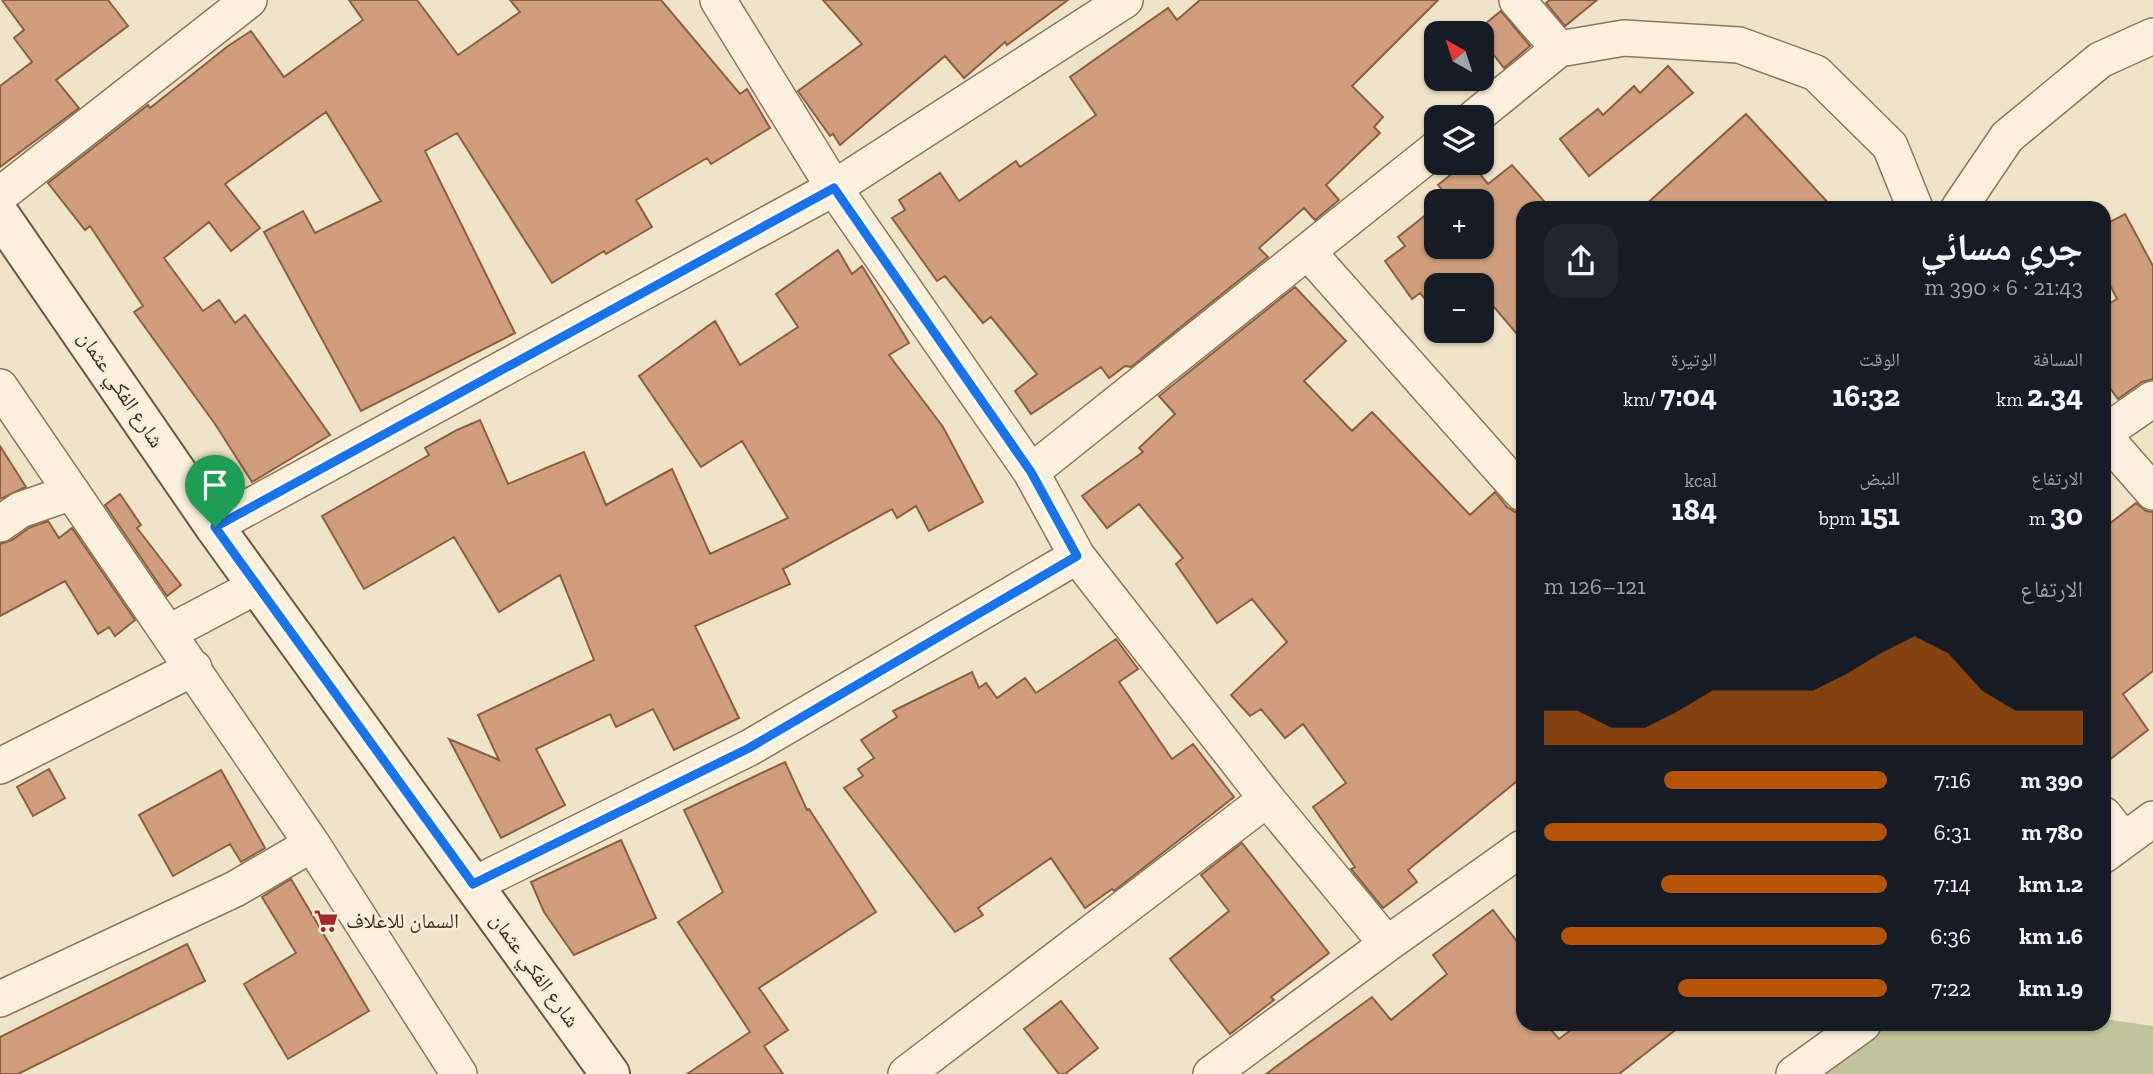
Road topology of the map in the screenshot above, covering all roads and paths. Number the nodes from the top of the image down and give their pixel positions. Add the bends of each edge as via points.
1 (249, 0) edge
2 (718, 0) edge
3 (1125, 0) edge
4 (1517, 0) edge
5 (2153, 36) edge
6 (1559, 50) junction
7 (1490, 105) edge
8 (1424, 158) edge
9 (834, 188) junction
10 (0, 195) edge
11 (1912, 201) edge
12 (1964, 201) edge
13 (0, 215) edge
14 (1308, 252) junction
15 (0, 387) edge
16 (2153, 399) edge
17 (2111, 430) edge
18 (2111, 443) edge
19 (1031, 472) junction
20 (1516, 486) edge
21 (72, 492) junction
22 (2153, 492) edge
23 (0, 524) edge
24 (215, 527) junction
25 (1077, 556) junction
26 (257, 586) junction
27 (170, 632) junction
28 (194, 668) junction
29 (0, 766) edge
30 (1267, 799) junction
31 (2153, 819) edge
32 (2111, 837) edge
33 (312, 844) junction
34 (1516, 852) edge
35 (473, 884) junction
36 (1387, 944) junction
37 (0, 999) edge
38 (1853, 1031) edge
39 (459, 1074) edge
40 (610, 1074) edge
41 (906, 1074) edge
42 (1211, 1074) edge
43 (1794, 1074) edge

1 - 10 street
2 - 9 street
3 - 9 street
4 - 6 street
5 - 12 street via 2100,60 2007,137
6 - 7 street
6 - 11 street via 1624,38 1739,45 1816,73 1890,146
8 - 14 street
9 - 19 street
9 - 24 street
13 - 24 street, شارع الفكي عثمان
14 - 19 street
14 - 20 street
15 - 21 street
16 - 17 street
18 - 22 street
19 - 25 street
21 - 23 street via 20,510
21 - 27 street
24 - 26 street, شارع الفكي عثمان
25 - 30 street
25 - 35 street via 749,748
26 - 27 street
26 - 35 street, شارع الفكي عثمان
27 - 28 street
28 - 29 street
28 - 33 street
30 - 36 street
30 - 41 street
31 - 32 street
33 - 37 street via 235,889
33 - 39 street
34 - 36 street
35 - 40 street, شارع الفكي عثمان
36 - 42 street
38 - 43 street

